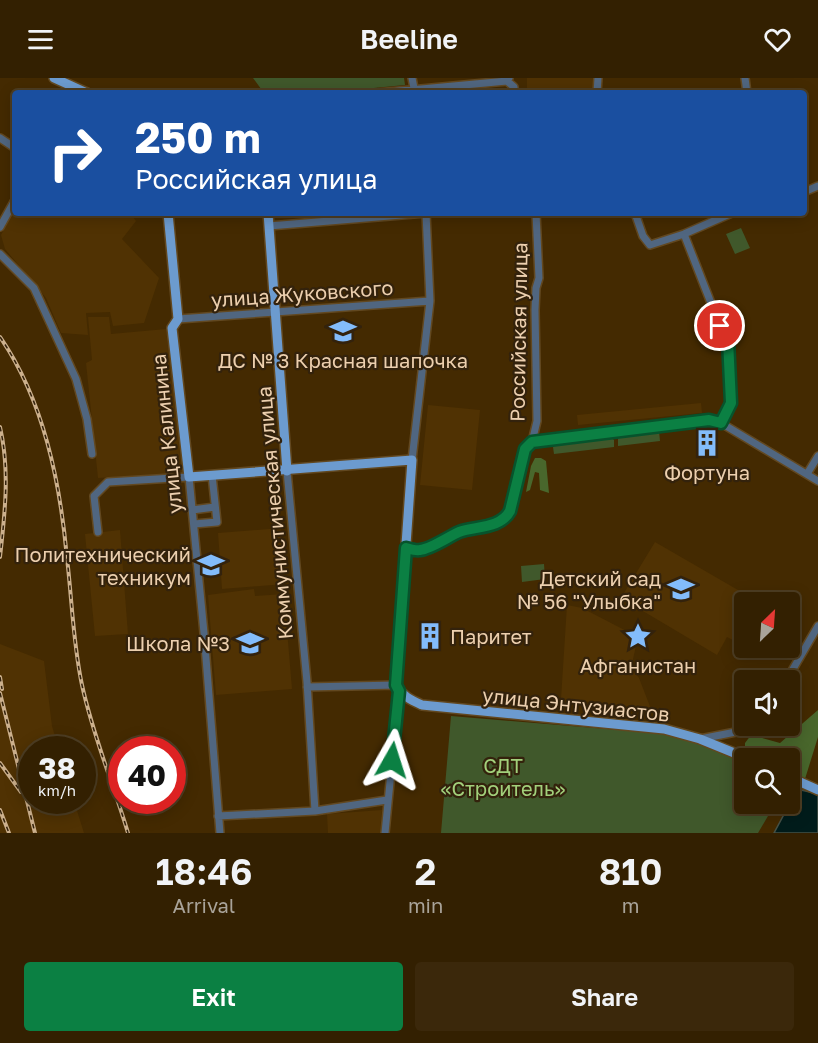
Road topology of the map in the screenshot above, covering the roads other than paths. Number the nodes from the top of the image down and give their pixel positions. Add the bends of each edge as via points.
1 (54, 78) edge
2 (508, 80) edge
3 (80, 90) edge
4 (423, 90) edge
5 (12, 205) edge
6 (168, 216) edge
7 (268, 216) edge
8 (390, 216) edge
9 (426, 216) edge
10 (536, 216) edge
11 (636, 216) edge
12 (725, 216) edge
13 (269, 226) junction
14 (0, 227) edge
15 (684, 234) junction
16 (0, 254) edge
17 (430, 301) junction
18 (276, 313) junction
19 (178, 319) junction
20 (721, 423) junction
21 (532, 442) junction
22 (92, 454) dead end
23 (818, 456) edge
24 (412, 460) junction
25 (287, 471) junction
26 (807, 474) junction
27 (212, 475) junction
28 (189, 477) junction
29 (818, 481) edge
30 (215, 507) junction
31 (192, 510) junction
32 (194, 524) junction
33 (98, 532) dead end
34 (406, 548) junction
35 (818, 626) edge
36 (792, 670) edge
37 (307, 687) junction
38 (397, 688) junction
39 (734, 732) edge
40 (700, 739) junction
41 (734, 753) edge
42 (800, 782) edge
43 (818, 790) edge
44 (387, 800) junction
45 (315, 811) junction
46 (218, 816) junction
47 (220, 833) edge
48 (385, 833) edge

1 - 3 main road
2 - 4 street
5 - 14 street
6 - 19 main road, улица Калинина
7 - 13 main road, Коммунистическая улица
8 - 13 street
9 - 17 street
10 - 21 street, Российская улица via 537,421
11 - 15 street via 650,245
12 - 15 street
13 - 18 main road, Коммунистическая улица
15 - 20 street via 728,340 731,403
16 - 22 street via 34,288 76,379
17 - 18 street, улица Жуковского
17 - 24 street
18 - 19 street, улица Жуковского
18 - 25 main road, Коммунистическая улица
19 - 28 main road, улица Калинина via 172,328
20 - 21 street via 709,420
20 - 26 street
21 - 34 street, Российская улица via 525,449 505,519 457,533 420,550
23 - 26 street
24 - 25 main road
24 - 34 main road
25 - 27 main road
25 - 37 street, Коммунистическая улица
26 - 29 street
27 - 28 main road
27 - 30 street
28 - 31 street, улица Калинина
28 - 33 street via 108,482 94,496
30 - 31 street
30 - 32 street via 217,522
31 - 32 street, улица Калинина
32 - 46 street, улица Калинина
34 - 38 main road
35 - 36 street
37 - 38 street
37 - 45 street, Коммунистическая улица
38 - 40 main road, улица Энтузиастов via 422,705 664,729
38 - 44 street
39 - 40 street
40 - 41 main road, улица Энтузиастов
42 - 43 main road
44 - 45 street
44 - 48 street
45 - 46 street
46 - 47 street, улица Калинина

